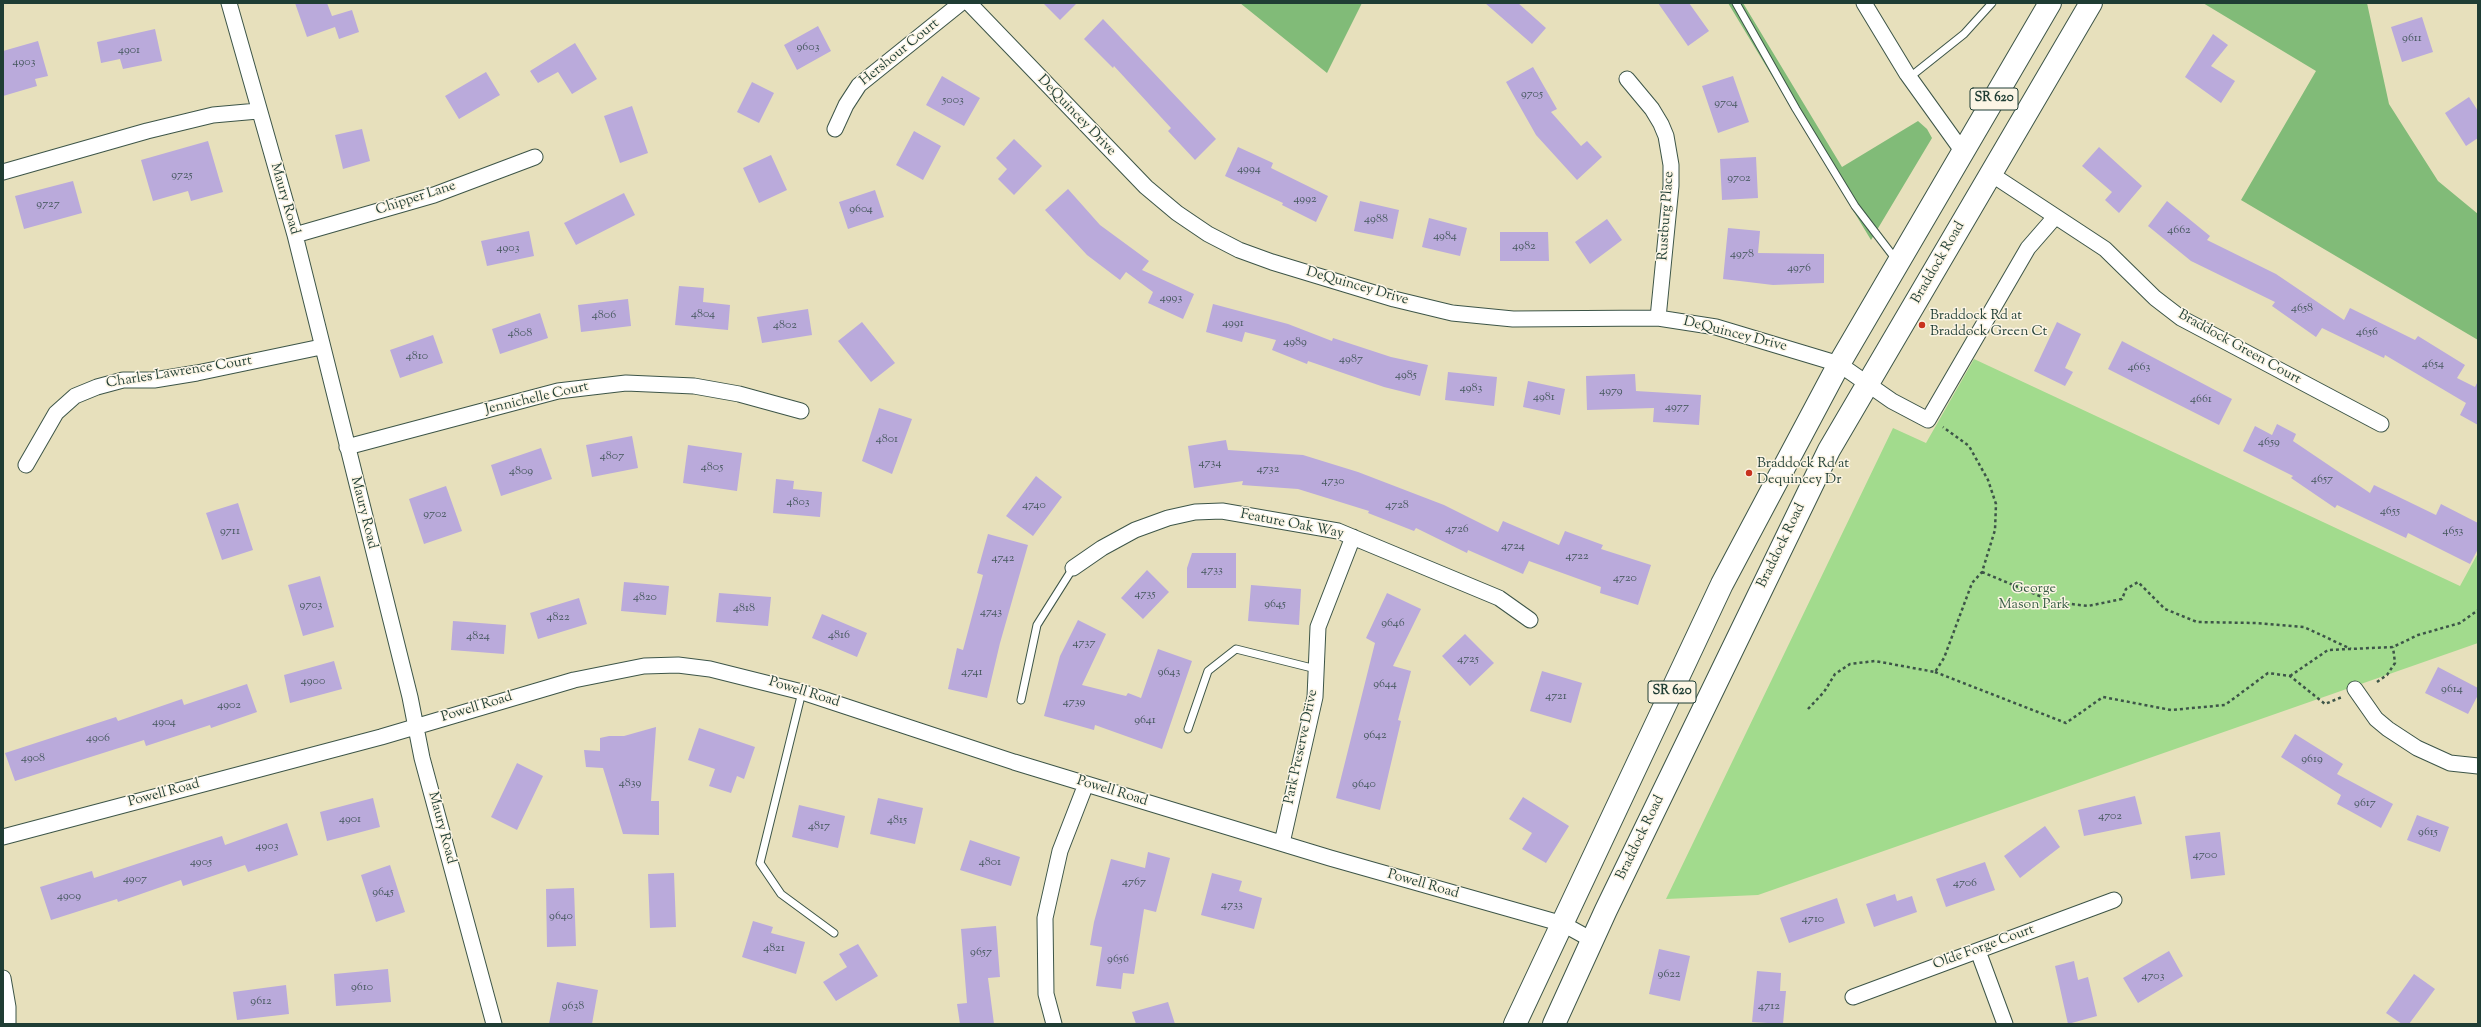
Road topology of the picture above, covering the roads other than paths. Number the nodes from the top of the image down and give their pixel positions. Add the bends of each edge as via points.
1 (229, 3) edge
2 (961, 3) edge
3 (969, 3) edge
4 (1736, 3) edge
5 (1864, 3) edge
6 (1992, 3) edge
7 (2050, 3) edge
8 (2091, 3) edge
9 (1910, 76) junction
10 (1627, 79) dead end
11 (258, 111) junction
12 (835, 129) dead end
13 (1963, 152) junction
14 (535, 157) dead end
15 (3, 172) edge
16 (1991, 174) junction
17 (2054, 217) junction
18 (295, 235) junction
19 (1898, 263) junction
20 (1658, 318) junction
21 (321, 347) junction
22 (1839, 364) junction
23 (1868, 385) junction
24 (801, 410) dead end
25 (2381, 424) dead end
26 (347, 447) junction
27 (26, 465) dead end
28 (1353, 537) junction
29 (1072, 568) joint
30 (1530, 620) dead end
31 (1316, 670) junction
32 (2355, 689) road end
33 (802, 692) junction
34 (1021, 700) dead end
35 (415, 726) junction
36 (1188, 730) dead end
37 (2478, 766) edge
38 (1086, 784) junction
39 (3, 837) edge
40 (1282, 843) junction
41 (2114, 900) dead end
42 (1562, 924) junction
43 (834, 934) dead end
44 (1592, 940) junction
45 (1978, 951) junction
46 (3, 978) edge
47 (1853, 996) dead end
48 (8, 1024) edge
49 (494, 1024) edge
50 (1054, 1024) edge
51 (1515, 1024) edge
52 (1554, 1024) edge
53 (2005, 1024) edge

1 - 11 street, Maury Road
2 - 12 street, Hershour Court via 859,85 846,104
3 - 20 street, DeQuincey Drive via 1146,187 1177,213 1208,234 1239,250 1394,299 1452,313 1513,319
4 - 19 lane via 1847,193
5 - 9 street
6 - 9 lane via 1964,34
7 - 13 main road, SR 620
8 - 16 main road, Braddock Road / SR 620
9 - 13 street
10 - 20 street, Rustburg Place via 1652,108 1661,124 1666,136 1671,165
11 - 15 street via 213,115
11 - 18 street, Maury Road
13 - 19 main road, SR 620
14 - 18 street, Chipper Lane via 434,195
16 - 17 street, Braddock Green Court
16 - 23 main road, Braddock Road / SR 620
17 - 23 street, DeQuincey Drive via 2028,248 1928,420
17 - 25 street, Braddock Green Court via 2105,249 2155,298 2181,318
18 - 21 street, Maury Road
19 - 22 main road, SR 620
20 - 22 street, DeQuincey Drive via 1690,322 1751,336
21 - 26 street, Maury Road
21 - 27 street, Charles Lawrence Court via 197,373 154,380 123,380 97,387 75,396 56,413
22 - 23 street, DeQuincey Drive
22 - 42 main road, SR 620 via 1722,584
23 - 44 main road, Braddock Road / SR 620 via 1830,450 1788,533
24 - 26 street, Jennichelle Court via 739,394 694,386 659,383 618,384 558,391
26 - 35 street, Maury Road
28 - 29 street, Feature Oak Way via 1338,531 1256,516 1222,511 1195,512 1168,518 1135,530
28 - 30 street, Feature Oak Way via 1499,598
28 - 31 street, Park Preserve Drive via 1318,627
29 - 34 lane via 1037,625
31 - 36 lane via 1236,649 1208,671
31 - 40 street, Park Preserve Drive via 1315,697
32 - 37 street via 2376,719 2411,744 2450,763
33 - 35 street, Powell Road via 710,669 678,665 644,666 574,680
33 - 38 street, Powell Road
33 - 43 lane via 760,863 781,894
35 - 39 street, Powell Road
35 - 49 street, Maury Road
38 - 40 street, Powell Road
38 - 50 street via 1060,851 1045,918 1046,994
40 - 42 street, Powell Road
41 - 45 street, Olde Forge Court
42 - 44 street, Powell Road
42 - 51 main road, SR 620
44 - 52 main road, Braddock Road / SR 620
45 - 47 street, Olde Forge Court
45 - 53 street
46 - 48 street

